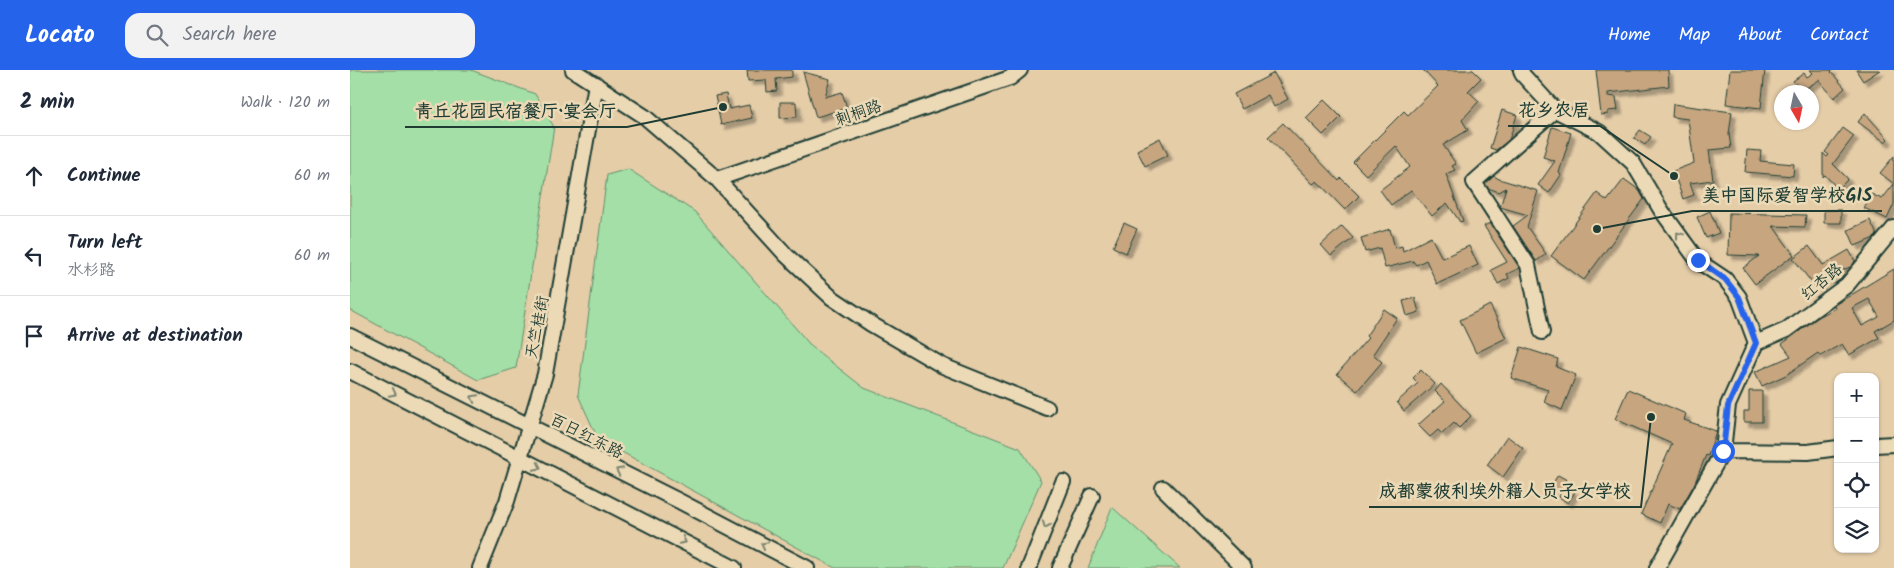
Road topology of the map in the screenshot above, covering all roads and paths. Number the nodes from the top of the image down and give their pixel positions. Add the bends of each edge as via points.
1 (573, 70) edge
2 (1521, 70) edge
3 (1015, 74) edge
4 (596, 84) junction
5 (1555, 110) junction
6 (717, 180) junction
7 (1894, 228) edge
8 (1542, 332) dead end
9 (350, 336) edge
10 (1756, 343) junction
11 (350, 371) edge
12 (1048, 408) dead end
13 (530, 426) junction
14 (1894, 444) edge
15 (1879, 445) edge
16 (1834, 449) edge
17 (1723, 451) junction
18 (520, 458) junction
19 (1063, 482) dead end
20 (1163, 488) dead end
21 (1092, 496) dead end
22 (480, 568) edge
23 (734, 568) edge
24 (807, 568) edge
25 (1029, 568) edge
26 (1060, 568) edge
27 (1244, 568) edge
28 (1657, 568) edge

1 - 4 street
2 - 5 street
3 - 6 street, 刺桐路
4 - 6 street via 644,116
4 - 13 street, 天竺桂街 via 557,312 545,374
5 - 8 street via 1474,182 1528,264
10 -> 5 street via 1739,297 1725,279 1698,260 1661,210 1633,163 1599,132
6 - 12 street via 786,255 831,296 871,324 943,366
7 - 10 street, 红杏路 via 1847,285 1786,330
13 -> 9 street, 百日红东路
10 - 17 street via 1728,406
11 -> 18 street
13 - 18 street, 天竺桂街
24 -> 13 street, 百日红东路
14 - 15 street
16 - 17 street via 1808,452
17 - 28 street
18 - 22 street, 天竺桂街
18 -> 23 street
19 -> 25 street
20 - 27 street
21 - 26 street

